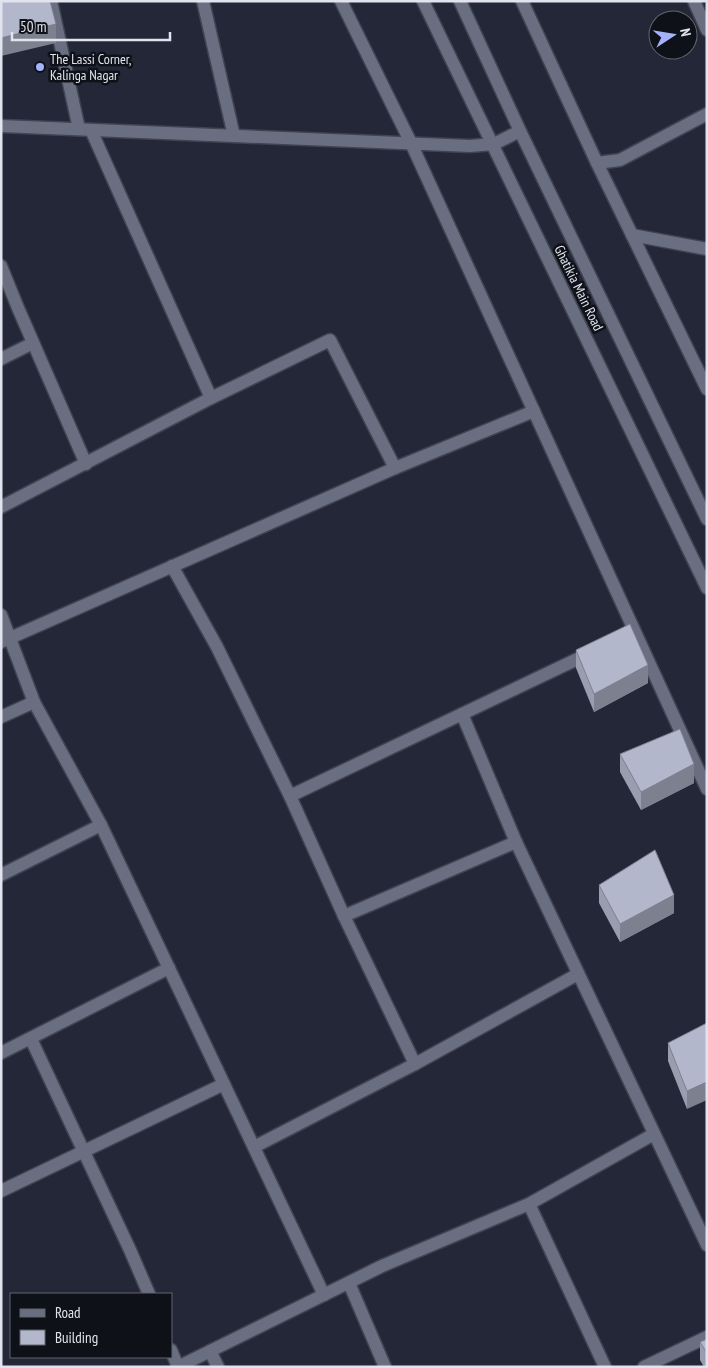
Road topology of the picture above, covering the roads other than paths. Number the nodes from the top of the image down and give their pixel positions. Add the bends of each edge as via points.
1 (51, 1) edge
2 (203, 1) edge
3 (341, 1) edge
4 (424, 1) edge
5 (460, 1) edge
6 (522, 1) edge
7 (694, 1) edge
8 (707, 30) edge
9 (707, 114) edge
10 (1, 126) edge
11 (85, 130) junction
12 (520, 130) junction
13 (234, 136) junction
14 (411, 143) junction
15 (494, 144) junction
16 (596, 163) junction
17 (632, 235) junction
18 (707, 249) edge
19 (1, 266) edge
20 (33, 342) junction
21 (1, 359) edge
22 (707, 389) edge
23 (211, 398) junction
24 (534, 411) junction
25 (86, 464) junction
26 (395, 468) junction
27 (1, 507) edge
28 (707, 519) edge
29 (172, 566) junction
30 (707, 588) edge
31 (1, 615) edge
32 (5, 640) edge
33 (600, 648) edge
34 (34, 702) junction
35 (462, 714) junction
36 (1, 717) edge
37 (707, 789) edge
38 (290, 796) junction
39 (102, 825) junction
40 (516, 842) junction
41 (1, 875) edge
42 (344, 916) junction
43 (169, 968) junction
44 (578, 974) junction
45 (31, 1039) junction
46 (1, 1053) edge
47 (415, 1064) junction
48 (224, 1084) junction
49 (654, 1134) junction
50 (254, 1147) junction
51 (84, 1151) junction
52 (1, 1191) edge
53 (529, 1204) junction
54 (707, 1245) edge
55 (349, 1282) junction
56 (148, 1293) edge
57 (324, 1295) junction
58 (707, 1337) edge
59 (210, 1351) junction
60 (172, 1352) edge
61 (178, 1367) edge
62 (218, 1367) edge
63 (386, 1367) edge
64 (605, 1367) edge
65 (644, 1367) edge

1 - 11 street
2 - 13 street
3 - 14 street
4 - 15 street, Ghatikia Main Road
5 - 12 street, Ghatikia Main Road
6 - 16 street
7 - 8 street
9 - 16 street via 620,160
10 - 11 street
11 - 13 street
11 - 23 street
12 - 15 street
12 - 28 street, Ghatikia Main Road
13 - 14 street
14 - 15 street
14 - 24 street
15 - 30 street, Ghatikia Main Road
16 - 17 street
17 - 18 street
17 - 22 street
19 - 20 street
20 - 21 street
20 - 25 street
23 - 25 street
23 - 26 street via 330,340
24 - 26 street
24 - 37 street via 630,634
25 - 27 street
26 - 29 street
29 - 32 street
29 - 38 street via 217,647
31 - 32 street
32 - 34 street
33 - 35 street
34 - 36 street
34 - 39 street
35 - 38 street
35 - 40 street
38 - 42 street
39 - 41 street
39 - 43 street
40 - 42 street
40 - 44 street
42 - 47 street
43 - 45 street
43 - 48 street
44 - 47 street
44 - 49 street
45 - 46 street
45 - 51 street
47 - 50 street
48 - 50 street
48 - 51 street
49 - 53 street
49 - 54 street
50 - 57 street
51 - 52 street
51 - 56 street
53 - 55 street
53 - 64 street
55 - 57 street
55 - 63 street
57 - 59 street
58 - 65 street
59 - 61 street
59 - 62 street
60 - 61 street

